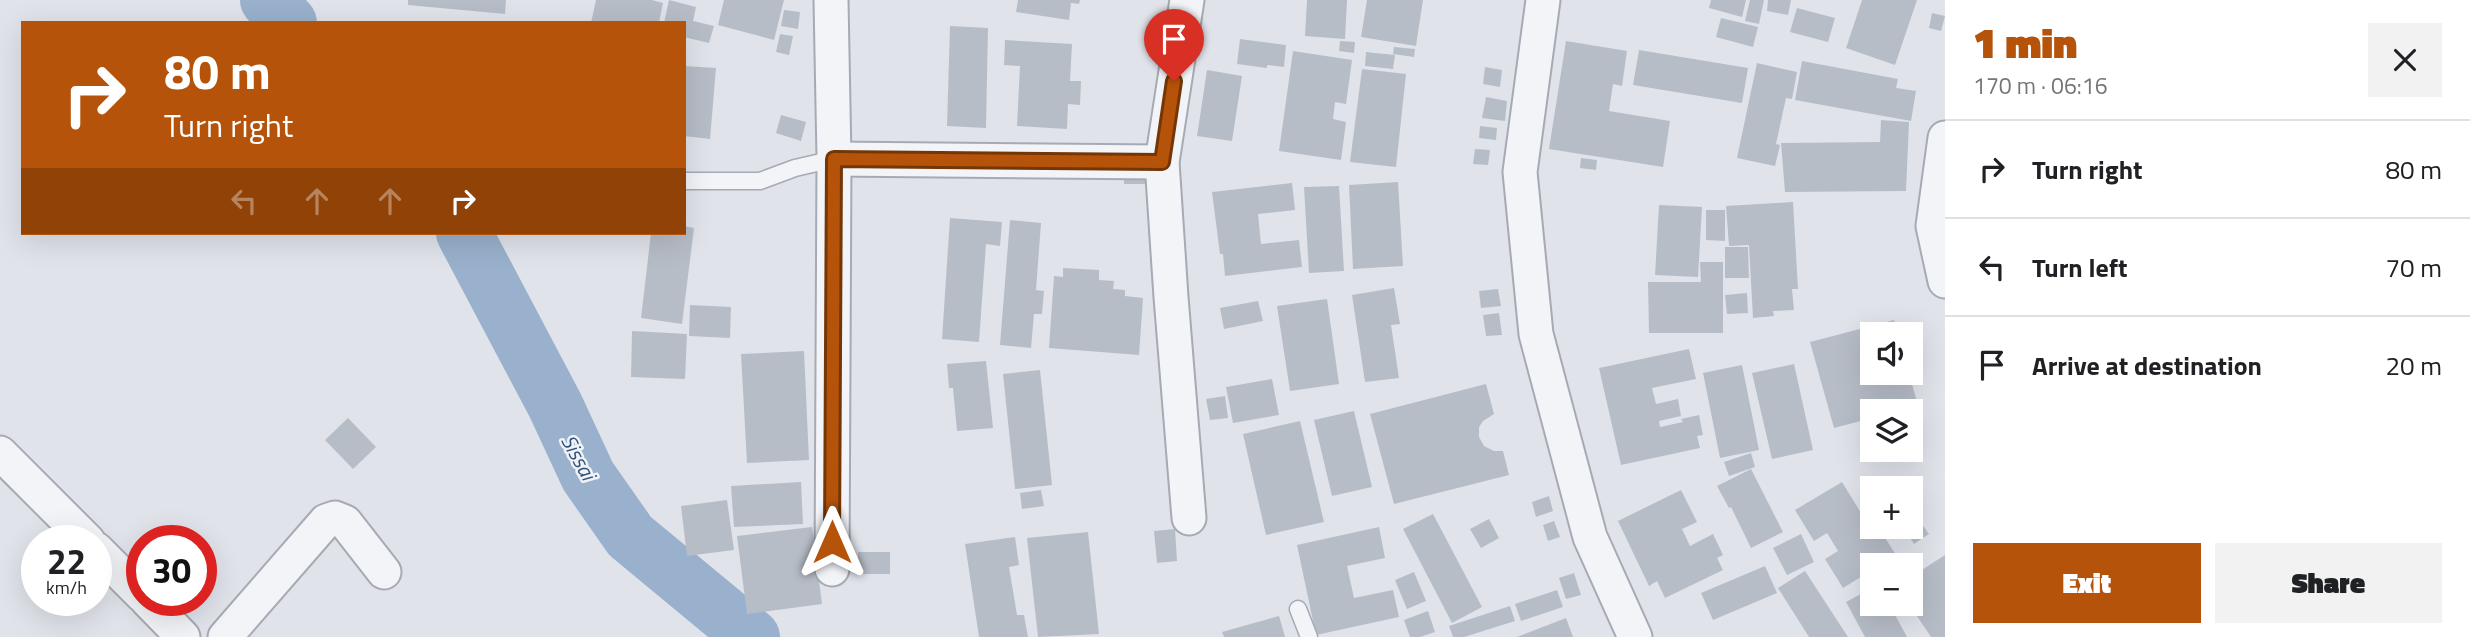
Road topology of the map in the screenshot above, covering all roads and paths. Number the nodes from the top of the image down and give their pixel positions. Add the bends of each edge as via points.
1 (831, 0) edge
2 (1187, 0) edge
3 (1543, 0) edge
4 (1945, 138) edge
5 (834, 159) junction
6 (1162, 162) junction
7 (686, 181) edge
8 (1945, 281) edge
9 (1, 456) edge
10 (1189, 517) dead end
11 (72, 525) edge
12 (112, 565) edge
13 (832, 569) dead end
14 (384, 572) dead end
15 (126, 579) edge
16 (1298, 610) dead end
17 (163, 616) edge
18 (184, 637) edge
19 (225, 637) edge
20 (1309, 637) edge
21 (1635, 637) edge

1 - 5 street
2 - 6 street
3 - 21 street via 1520,172 1536,334 1590,537
4 - 8 street via 1933,226
5 - 6 street
5 - 7 lane via 760,181
5 - 13 street
6 - 10 street
9 - 11 street
12 - 15 street
14 - 19 street via 345,522 326,521
16 - 20 lane
17 - 18 street

